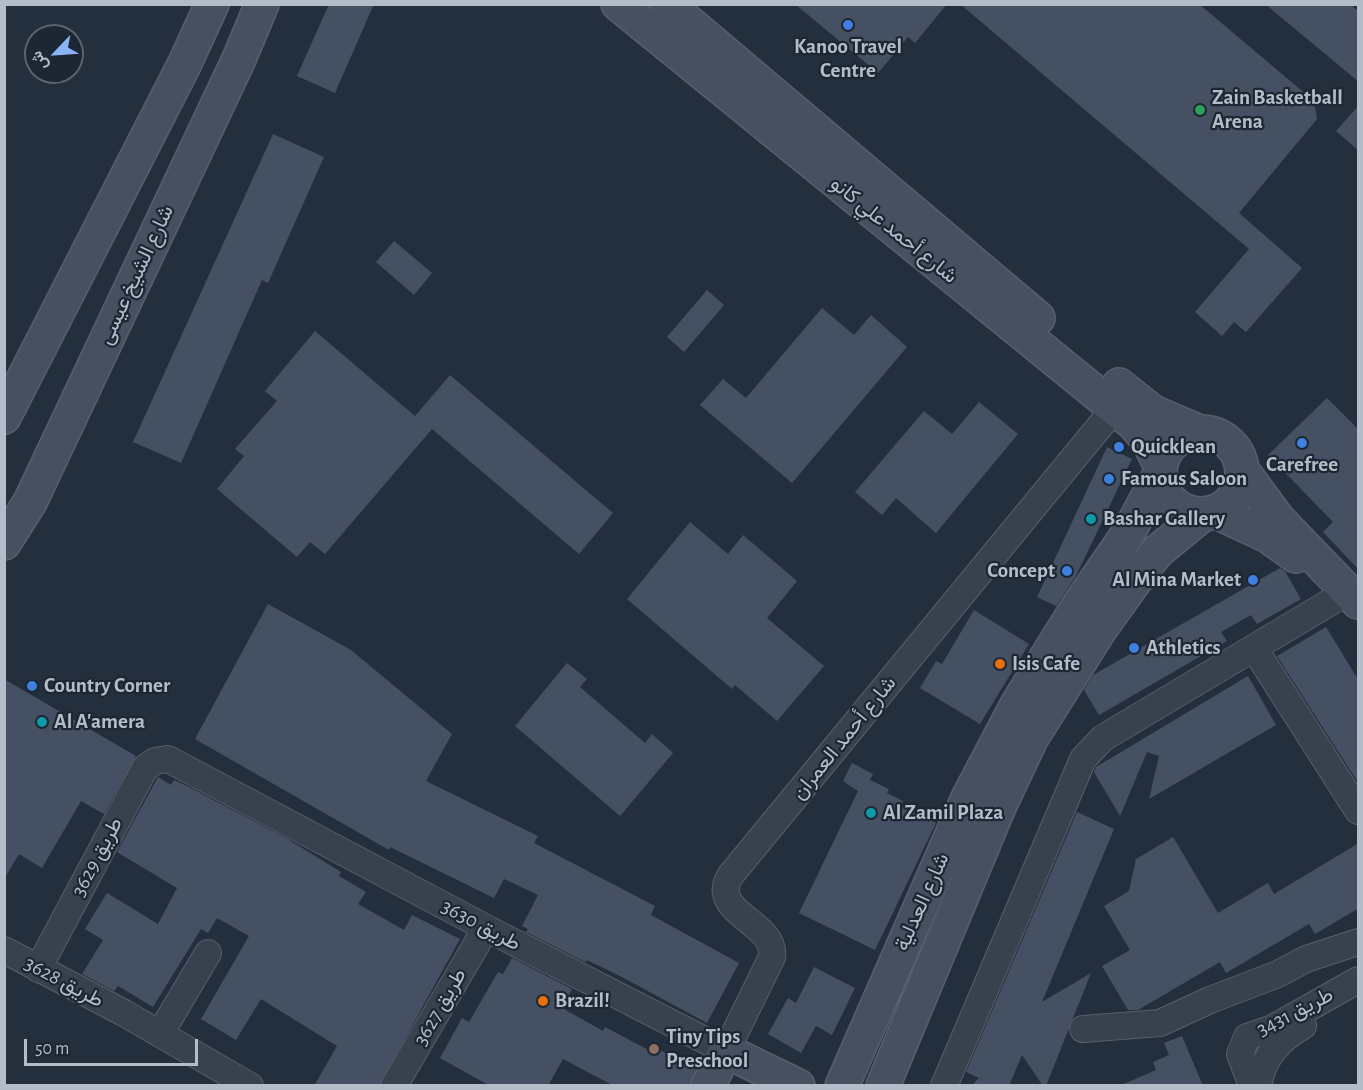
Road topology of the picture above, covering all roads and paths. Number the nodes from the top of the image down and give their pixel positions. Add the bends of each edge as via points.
1 (212, 4) edge
2 (262, 4) edge
3 (618, 4) edge
4 (676, 25) edge
5 (1114, 409) junction
6 (4, 417) edge
7 (1200, 432) junction
8 (1160, 470) junction
9 (1242, 470) junction
10 (1209, 513) junction
11 (4, 543) edge
12 (1350, 593) edge
13 (1254, 648) junction
14 (168, 759) joint
15 (1359, 811) edge
16 (486, 928) junction
17 (1359, 942) edge
18 (4, 950) edge
19 (208, 953) dead end
20 (38, 969) junction
21 (1359, 980) edge
22 (1359, 995) edge
23 (1294, 1024) junction
24 (1083, 1029) dead end
25 (160, 1034) junction
26 (726, 1051) junction
27 (249, 1086) edge
28 (394, 1086) edge
29 (708, 1086) edge
30 (798, 1086) edge
31 (842, 1086) edge
32 (883, 1086) edge
33 (944, 1086) edge
34 (1252, 1086) edge
35 (1258, 1086) edge

1 - 6 main road
2 - 11 main road, شارع الشيخ عيسى via 35,491
3 - 4 main road, شارع أحمد علي كانو
4 - 5 main road, شارع أحمد علي كانو
4 - 7 main road, شارع أحمد علي كانو via 1133,397 1154,412
5 - 8 main road, شارع أحمد علي كانو via 1149,442
5 - 26 street, شارع أحمد العمران via 730,876 725,885 727,898 773,946 772,957
7 - 8 main road via 1178,438 1170,446
7 - 9 main road via 1224,439 1239,458
8 - 10 main road via 1162,488 1178,508
8 - 31 main road, شارع العدلية via 1127,535 1018,703 968,798
9 - 10 main road via 1236,496
9 - 12 main road via 1278,519
10 - 12 main road via 1268,536
10 - 32 main road, شارع العدلية via 1158,551 1142,571 1031,739
12 - 13 street
13 - 15 street
13 - 33 street via 1103,738 1083,759
14 - 16 street, طريق 3630
14 - 20 street, طريق 3629 via 145,768
16 - 26 street, طريق 3630
16 - 28 street, طريق 3627
17 - 24 street via 1306,959 1160,1023
18 - 20 street, طريق 3628
19 - 25 street
20 - 25 street, طريق 3628
21 - 23 street, طريق 3431
22 - 23 street
23 - 34 street, طريق 3431 via 1253,1033 1243,1041 1241,1060
23 - 35 street via 1268,1057
25 - 27 street, طريق 3628
26 - 29 main road, شارع أحمد العمران
26 - 30 main road, طريق 3630

